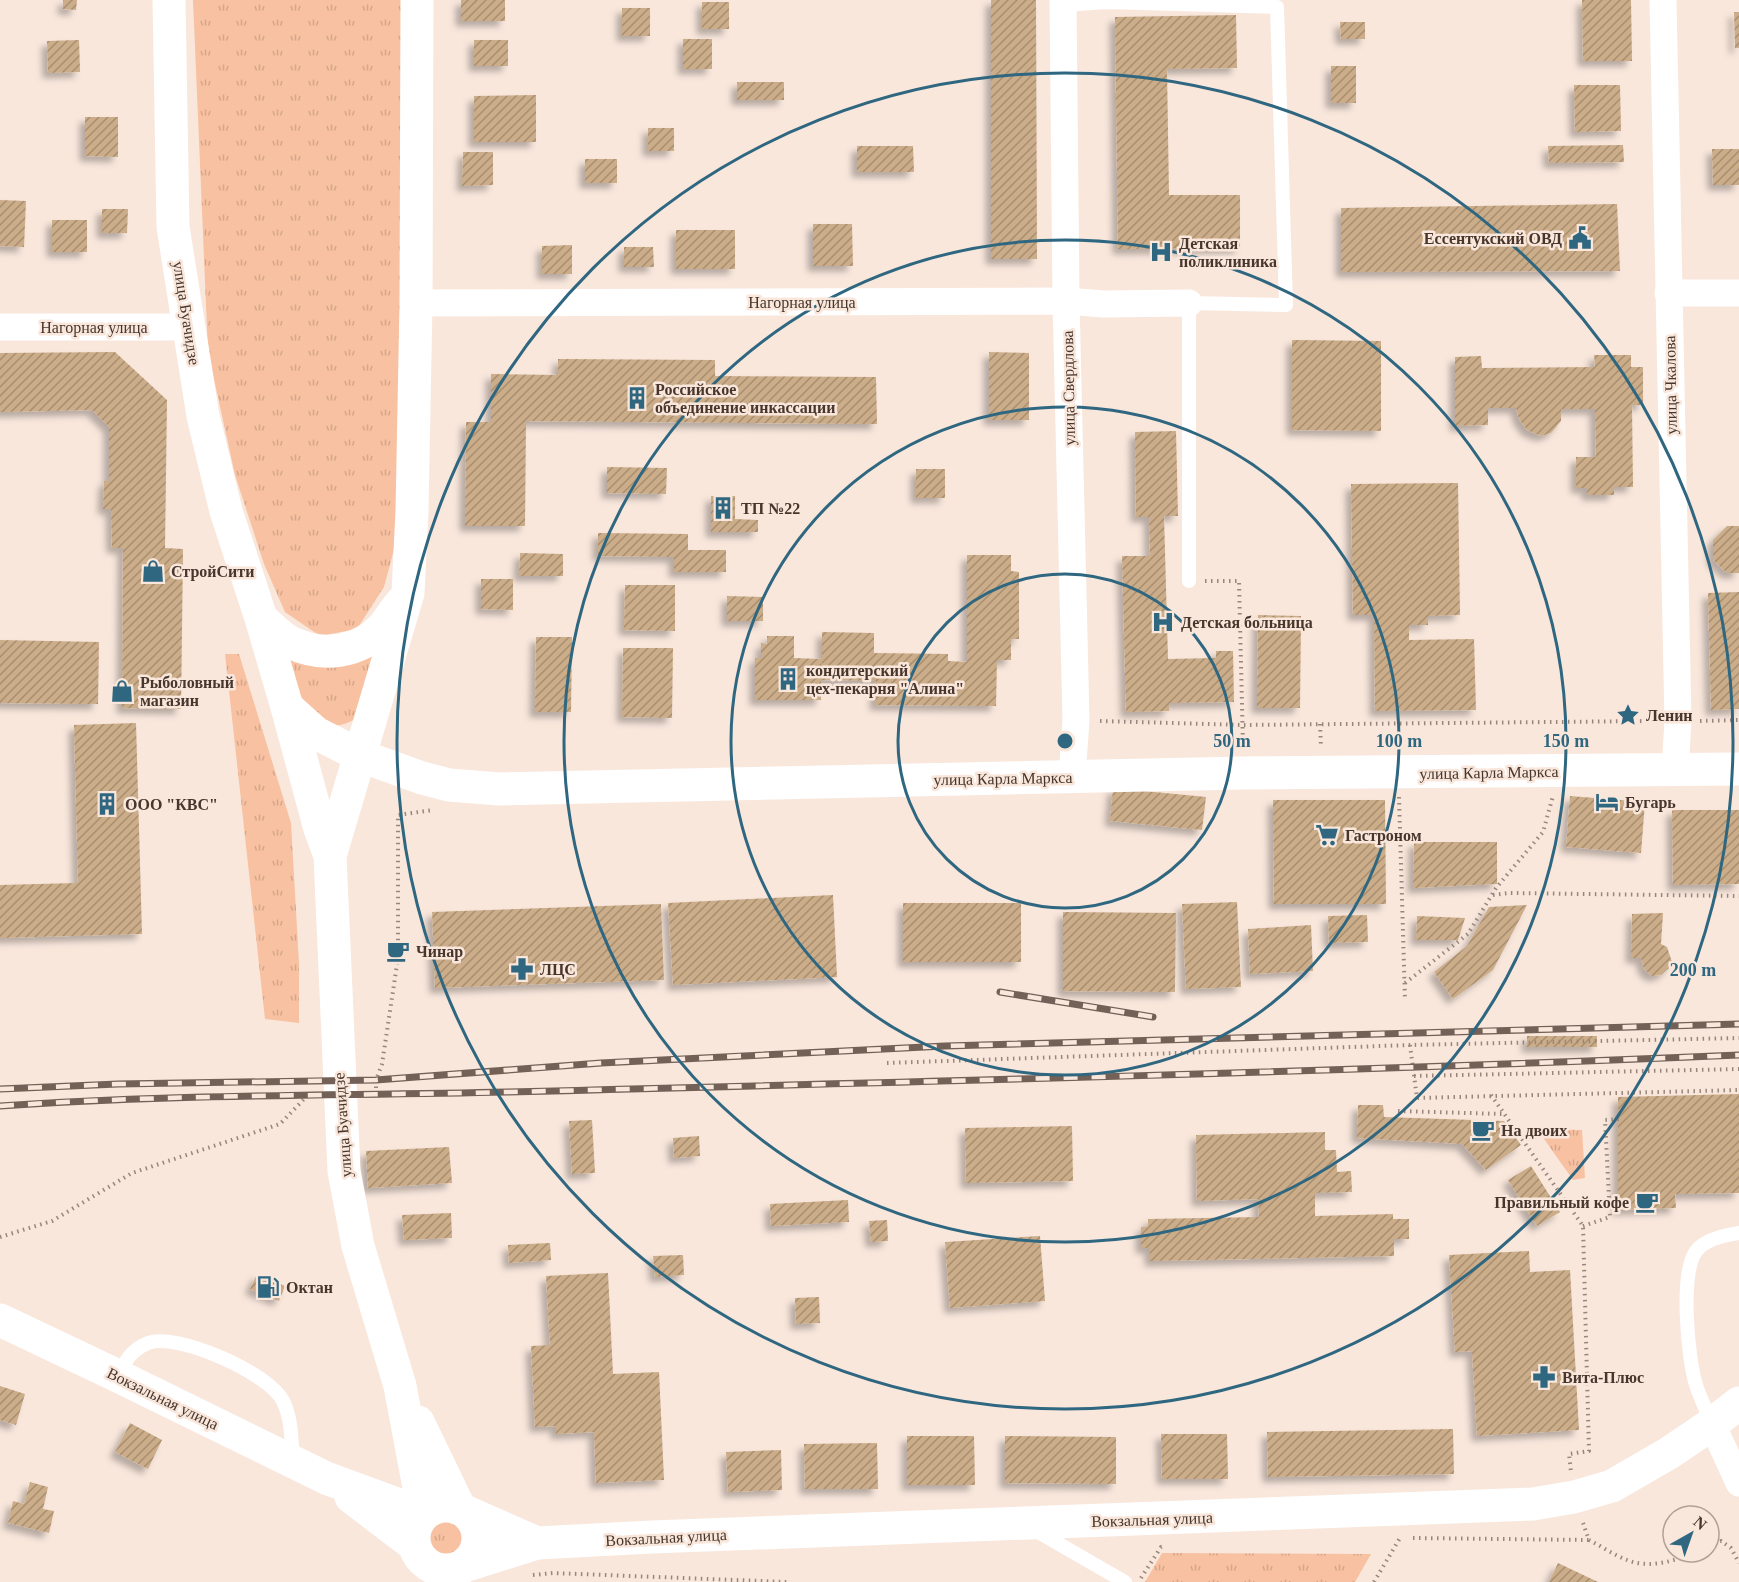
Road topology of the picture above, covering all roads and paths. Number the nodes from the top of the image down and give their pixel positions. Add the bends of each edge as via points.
1 (169, 0) edge
2 (417, 0) edge
3 (1663, 0) edge
4 (1063, 2) edge
5 (1668, 293) junction
6 (1739, 293) edge
7 (1066, 301) junction
8 (416, 303) junction
9 (1189, 303) junction
10 (0, 327) edge
11 (189, 327) junction
12 (1189, 581) joint
13 (408, 593) junction
14 (261, 618) junction
15 (287, 707) junction
16 (1076, 720) junction
17 (1739, 720) edge
18 (1678, 721) junction
19 (1243, 725) junction
20 (361, 756) junction
21 (1739, 769) edge
22 (1675, 770) junction
23 (1556, 771) junction
24 (1397, 773) junction
25 (1242, 774) junction
26 (1072, 777) junction
27 (449, 784) junction
28 (330, 856) junction
29 (1492, 895) junction
30 (1739, 896) edge
31 (1405, 982) junction
32 (1405, 1000) dead end
33 (1739, 1038) edge
34 (1410, 1045) junction
35 (887, 1063) dead end
36 (1739, 1069) edge
37 (1414, 1076) junction
38 (1739, 1090) edge
39 (376, 1094) dead end
40 (308, 1095) dead end
41 (1491, 1095) junction
42 (1398, 1111) dead end
43 (1503, 1114) junction
44 (1619, 1119) dead end
45 (1583, 1226) junction
46 (1739, 1233) edge
47 (0, 1237) edge
48 (0, 1320) edge
49 (118, 1376) junction
50 (400, 1386) junction
51 (1739, 1403) edge
52 (1726, 1432) edge
53 (293, 1462) junction
54 (326, 1478) junction
55 (1739, 1483) edge
56 (1574, 1497) junction
57 (460, 1509) junction
58 (424, 1514) junction
59 (1023, 1524) junction
60 (1400, 1538) junction
61 (1388, 1539) dead end
62 (1589, 1540) junction
63 (1721, 1541) edge
64 (537, 1543) junction
65 (414, 1545) junction
66 (1173, 1547) dead end
67 (1661, 1563) edge
68 (1739, 1563) edge
69 (455, 1575) edge
70 (524, 1576) dead end
71 (414, 1582) edge
72 (787, 1582) edge
73 (1125, 1582) edge
74 (1138, 1582) edge
75 (1374, 1582) edge

1 - 11 main road, улица Буачидзе via 173,227
2 - 8 main road, улица Буачидзе
3 - 5 street, улица Чкалова
4 - 7 street, улица Свердлова
4 - 9 lane via 1277,7 1286,305
5 - 6 street
5 - 18 street, улица Чкалова
7 - 8 street, Нагорная улица
7 - 9 street, Нагорная улица
7 - 16 street, улица Свердлова
8 - 13 main road, улица Буачидзе
9 - 12 lane
10 - 11 street, Нагорная улица
11 - 14 main road, улица Буачидзе via 203,416 223,500
12 - 19 path via 1239,581
13 - 14 main road via 383,627 362,644 335,652 313,651 288,641
13 - 20 main road, улица Буачидзе
14 - 15 main road, улица Буачидзе
15 - 20 main road, улица Карла Маркса via 316,733
15 - 28 main road, улица Буачидзе
16 - 19 path
16 - 26 street, улица Свердлова
17 - 18 path
18 - 19 path
18 - 22 street, улица Чкалова
19 - 25 path
20 - 27 main road, улица Карла Маркса
20 - 28 main road, улица Буачидзе
21 - 22 main road, улица Карла Маркса
22 - 23 main road, улица Карла Маркса
23 - 24 main road, улица Карла Маркса
23 - 29 path via 1543,832
24 - 25 main road, улица Карла Маркса
24 - 31 path
25 - 26 main road, улица Карла Маркса
26 - 27 main road, улица Карла Маркса via 511,789
27 - 39 path via 450,807 398,815 398,958 382,1064 375,1080
28 - 50 main road, улица Буачидзе via 344,1172 358,1246
29 - 30 path
29 - 31 path via 1468,934
31 - 32 path
33 - 34 path
34 - 35 path
34 - 37 path
36 - 37 path
37 - 41 path via 1417,1098
38 - 41 path
40 - 47 path via 280,1124 132,1173 52,1221
41 - 43 path
42 - 43 path
43 - 45 path
44 - 45 path via 1605,1120 1610,1217
45 - 56 path via 1589,1451 1569,1454
46 - 52 lane via 1726,1235 1697,1250 1690,1263 1685,1293 1696,1385
48 - 49 main road, Вокзальная улица
49 - 53 main road, Вокзальная улица
49 - 53 lane via 130,1353 150,1342 201,1348 227,1360 265,1380 282,1399 290,1421
50 - 57 main road
50 - 58 main road
51 - 52 main road, Вокзальная улица
52 - 55 street
52 - 56 main road, Вокзальная улица via 1669,1453 1612,1486
53 - 54 main road, Вокзальная улица
54 - 58 main road, Вокзальная улица
54 - 65 main road, Вокзальная улица
56 - 59 main road, Вокзальная улица via 1533,1504
56 - 62 path
57 - 58 main road via 442,1506
57 - 64 main road
57 - 69 main road via 475,1523 478,1544 469,1562
58 - 65 main road via 415,1528
59 - 64 main road, Вокзальная улица
59 - 73 lane
60 - 61 path
60 - 62 path
60 - 75 path
62 - 67 path via 1627,1561
63 - 68 path via 1731,1548
64 - 69 main road
65 - 69 main road via 417,1554 432,1568
65 - 71 main road
66 - 74 path via 1161,1548
70 - 72 path via 553,1573

